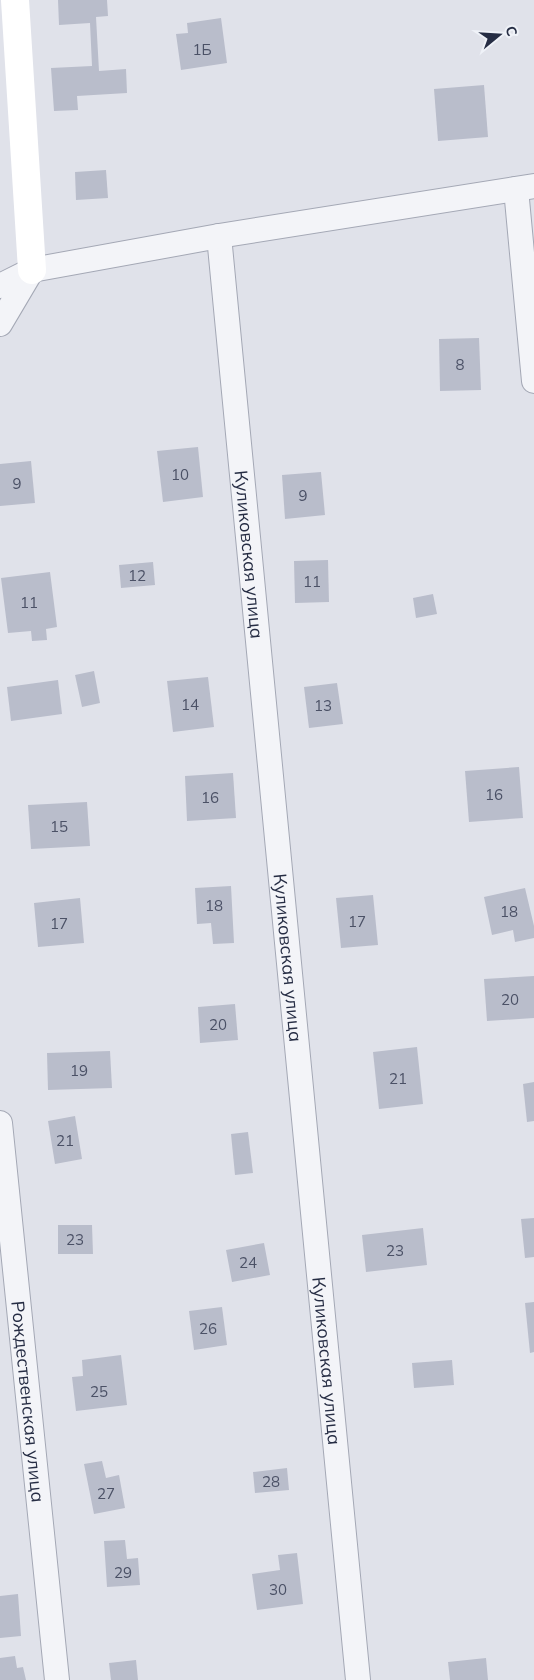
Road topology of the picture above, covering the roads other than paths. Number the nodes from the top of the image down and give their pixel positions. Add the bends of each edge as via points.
1 (15, 0) edge
2 (525, 188) edge
3 (219, 236) junction
4 (32, 270) junction
5 (0, 276) edge
6 (0, 286) edge
7 (0, 324) edge
8 (534, 381) edge
9 (0, 1123) edge
10 (57, 1680) edge
11 (358, 1680) edge

1 - 4 street
2 - 3 street
2 - 8 street
3 - 4 street
3 - 11 street, Куликовская улица
4 - 5 street
4 - 6 street
4 - 7 street
9 - 10 street, Рождественская улица

